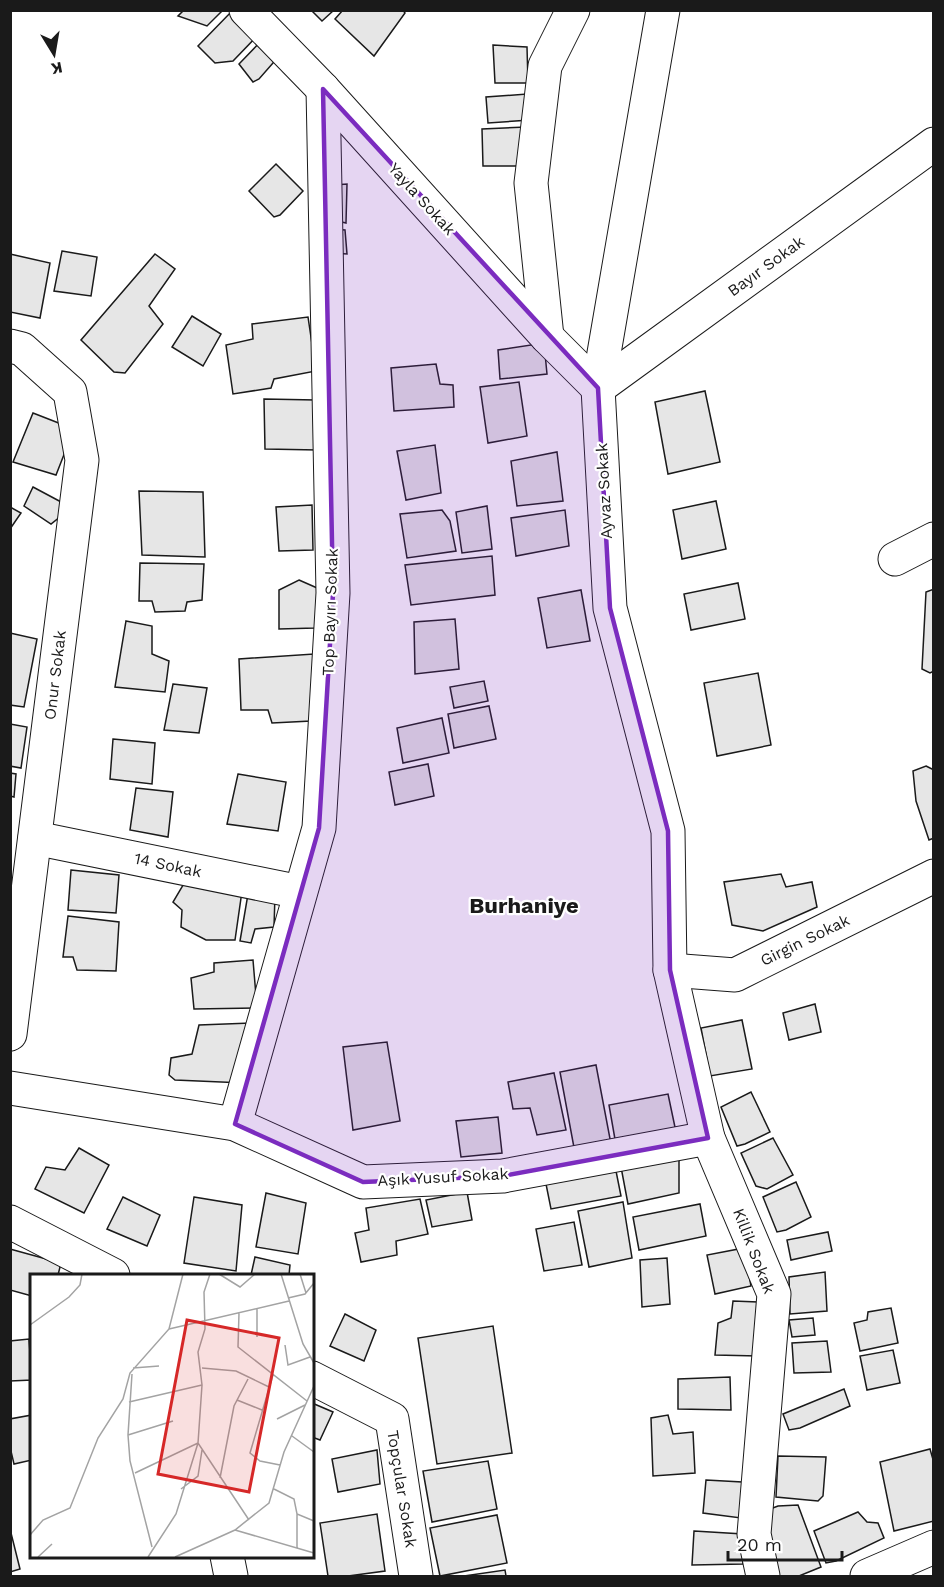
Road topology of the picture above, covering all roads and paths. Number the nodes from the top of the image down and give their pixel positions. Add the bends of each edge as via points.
1 (246, 10) edge
2 (573, 10) edge
3 (663, 10) edge
4 (323, 89) junction
5 (933, 144) edge
6 (547, 337) junction
7 (10, 346) edge
8 (598, 388) junction
9 (933, 539) edge
10 (895, 559) dead end
11 (35, 838) junction
12 (933, 876) edge
13 (300, 892) junction
14 (670, 970) junction
15 (10, 1035) edge
16 (10, 1088) edge
17 (235, 1124) junction
18 (708, 1138) junction
19 (10, 1222) edge
20 (111, 1274) edge
21 (314, 1379) edge
22 (933, 1547) edge
23 (227, 1557) edge
24 (231, 1576) edge
25 (416, 1576) edge
26 (763, 1576) edge
27 (867, 1576) edge

1 - 4 street, Yayla Sokak
2 - 6 street via 545,66 531,183
3 - 8 street, Ayvaz Sokak
4 - 6 street, Yayla Sokak
4 - 13 street, Top Bayırı Sokak via 333,593 319,828
5 - 8 street, Bayır Sokak
6 - 8 street, Yayla Sokak
7 - 11 street, Onur Sokak via 22,349 70,392 82,460
8 - 14 street, Ayvaz Sokak via 610,608 668,831
9 - 10 street
11 - 13 street, 14 Sokak
11 - 15 street, Onur Sokak
12 - 14 street, Girgin Sokak via 735,975
13 - 17 street, Top Bayırı Sokak
14 - 18 street, Killik Sokak
16 - 17 street, Aşık Yusuf Sokak
17 - 18 street, Aşık Yusuf Sokak via 363,1182 503,1176
18 - 26 street, Killik Sokak via 774,1294 754,1534
19 - 20 street
21 - 25 street, Topçular Sokak via 392,1419
22 - 27 street
23 - 24 street

